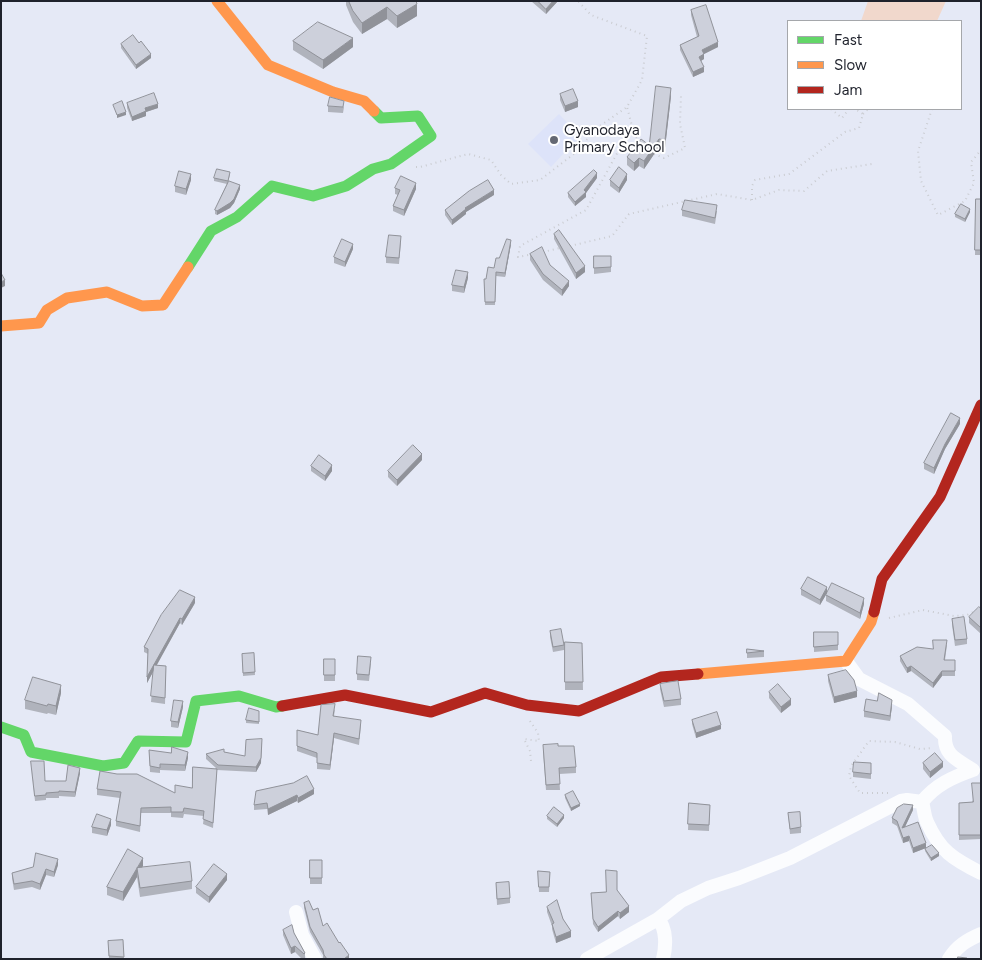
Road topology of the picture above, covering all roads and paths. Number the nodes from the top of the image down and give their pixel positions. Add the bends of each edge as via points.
1 (217, 1) edge
2 (578, 1) edge
3 (681, 95) dead end
4 (628, 107) junction
5 (832, 110) edge
6 (847, 110) edge
7 (857, 110) edge
8 (867, 110) edge
9 (932, 110) edge
10 (863, 114) junction
11 (629, 130) junction
12 (646, 147) edge
13 (981, 150) edge
14 (652, 153) edge
15 (391, 164) junction
16 (872, 164) dead end
17 (752, 200) junction
18 (1, 326) edge
19 (981, 406) edge
20 (981, 608) edge
21 (871, 622) junction
22 (846, 660) junction
23 (527, 705) junction
24 (1, 727) edge
25 (944, 742) junction
26 (531, 761) dead end
27 (977, 770) edge
28 (922, 802) junction
29 (890, 805) junction
30 (981, 873) edge
31 (296, 912) dead end
32 (658, 920) junction
33 (981, 934) edge
34 (315, 959) edge
35 (586, 959) edge
36 (663, 959) edge
37 (949, 959) edge

1 - 15 street via 268,65 332,92 364,101 381,118 418,116 431,136
2 - 4 path via 591,15 647,36 642,80
3 - 14 path via 680,124 685,148 664,158
4 - 11 path via 632,126
4 - 15 path via 594,130 579,150 540,180 511,184 491,160 468,154 420,167
5 - 6 path via 842,118
7 - 10 path
8 - 10 path
9 - 13 path via 918,151 921,181 938,215 965,201 974,183 971,162
10 - 17 path via 858,128 845,132 789,174 755,180
11 - 12 path
11 - 17 path via 586,210 520,246 518,257 612,236 629,214 717,194
15 - 18 street via 373,168 346,186 312,196 272,186 237,217 211,231 163,305 142,306 107,292 67,298 47,310 39,323
16 - 17 path via 827,170 804,191 779,190
19 - 21 street via 940,497 882,579
20 - 21 path via 967,615 954,616 923,610
21 - 22 street
22 - 23 street via 661,677 579,712
22 - 25 street via 859,679 908,704 945,736
23 - 24 street via 485,693 431,712 345,695 276,707 239,696 196,701 186,742 138,741 124,763 102,766 31,752 24,735
23 - 26 path via 528,719 538,732 539,741 524,739
25 - 27 street via 948,753
25 - 29 path via 931,749 869,741 851,766 849,776 860,793 888,792
27 - 28 street via 953,777 930,792
28 - 29 street via 908,800
28 - 30 street via 925,819 945,851
29 - 32 street via 790,858 681,901
31 - 34 street via 302,936
32 - 35 street
32 - 36 street via 664,935
33 - 37 street via 964,942

